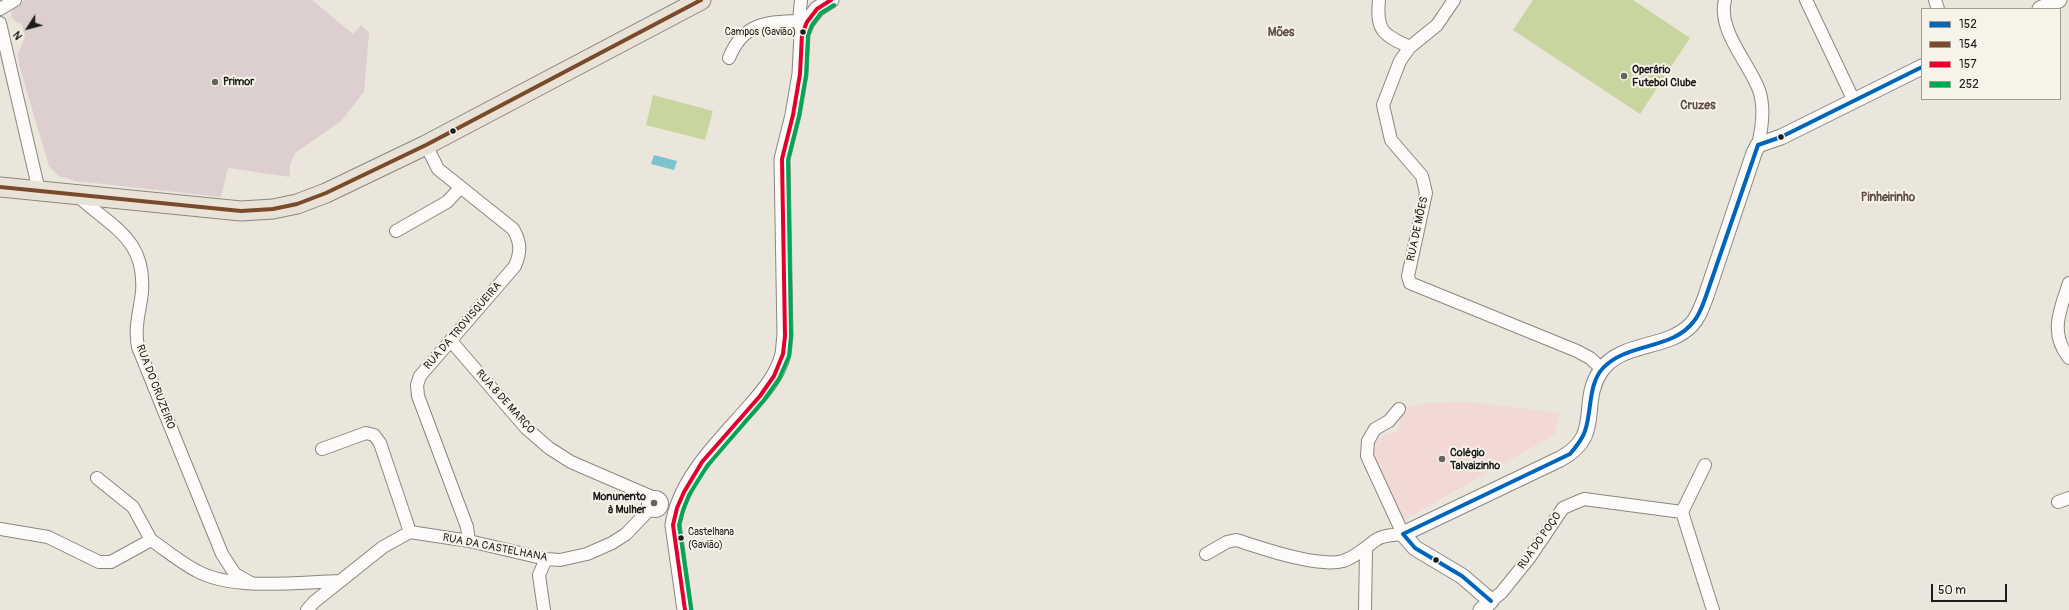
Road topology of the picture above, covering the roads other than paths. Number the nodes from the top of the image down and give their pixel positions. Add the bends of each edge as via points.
1 (15, 0) edge
2 (701, 0) edge
3 (800, 0) edge
4 (831, 0) edge
5 (1379, 0) edge
6 (1454, 0) edge
7 (1725, 0) edge
8 (1806, 0) edge
9 (2059, 0) edge
10 (2042, 8) edge
11 (0, 9) edge
12 (803, 26) junction
13 (1, 30) edge
14 (1410, 47) junction
15 (729, 58) dead end
16 (1921, 68) edge
17 (1854, 101) junction
18 (1758, 145) junction
19 (426, 146) junction
20 (0, 187) edge
21 (460, 188) junction
22 (39, 191) junction
23 (77, 195) junction
24 (396, 231) dead end
25 (2069, 283) edge
26 (451, 341) junction
27 (2069, 358) edge
28 (1602, 369) junction
29 (1399, 409) dead end
30 (322, 449) dead end
31 (1704, 465) dead end
32 (97, 478) dead end
33 (681, 496) junction
34 (656, 498) junction
35 (654, 510) junction
36 (1682, 512) junction
37 (674, 513) junction
38 (0, 529) edge
39 (410, 532) junction
40 (1403, 534) junction
41 (151, 540) junction
42 (469, 542) junction
43 (1366, 549) junction
44 (1206, 554) dead end
45 (546, 559) junction
46 (340, 581) junction
47 (251, 583) junction
48 (1486, 606) edge
49 (307, 610) edge
50 (544, 610) edge
51 (685, 610) edge
52 (1365, 610) edge
53 (1713, 610) edge

1 - 11 street
2 - 19 main road
3 - 12 street
4 - 12 street via 817,9
5 - 14 street via 1378,24 1382,31 1388,37
6 - 14 street via 1437,25
7 - 18 street via 1724,17 1732,40 1753,78 1762,101 1762,131
8 - 17 street
9 - 10 street
12 - 15 street via 771,22 754,28 735,44
12 - 33 street via 800,74 782,159 785,336 783,354 770,382 694,474
13 - 22 street
14 - 28 street, RUA DE MÕES via 1400,61 1383,105 1391,140 1422,176 1426,193 1408,276 1410,283 1577,351
16 - 17 street
17 - 18 street via 1781,137
18 - 28 street via 1696,318 1683,332 1623,353
19 - 21 street, RUA DA TROVISQUEIRA via 438,169
19 - 23 main road via 312,200 273,209 234,210
20 - 22 main road
21 - 24 street via 447,202
21 - 26 street, RUA DA TROVISQUEIRA via 513,229 520,249 514,266
22 - 23 main road
23 - 47 street, RUA DO CRUZEIRO via 132,243 143,279 136,325 138,347 222,554 235,574
25 - 27 street via 2057,321 2060,342
26 - 34 street, RUA 8 DE MARÇO via 526,428 549,448 572,462
26 - 42 street, RUA DA TROVISQUEIRA via 420,376 417,385 418,396 467,527
28 - 40 street via 1596,379 1583,440 1574,451
29 - 40 street via 1389,421 1375,428 1368,441 1367,456
30 - 39 street via 366,433 374,436 380,443
31 - 36 street
32 - 41 street via 133,507
33 - 34 street
33 - 37 street
34 - 35 street via 648,503
35 - 37 street
35 - 45 street, RUA DA CASTELHANA via 612,543 587,554 560,560
36 - 48 street, RUA DO POÇO via 1584,499 1574,502 1563,508 1530,557 1501,593
36 - 53 street
37 - 51 street via 672,525
38 - 41 street via 48,537 99,562 111,562
39 - 42 street, RUA DA CASTELHANA
39 - 46 street via 383,547
40 - 43 street via 1377,539
40 - 48 street via 1415,548 1462,576
41 - 47 street via 198,572 225,582
42 - 45 street, RUA DA CASTELHANA
43 - 44 street via 1343,561 1319,561 1291,556 1236,540
43 - 52 street
45 - 50 street via 539,575
46 - 47 street
46 - 49 street

